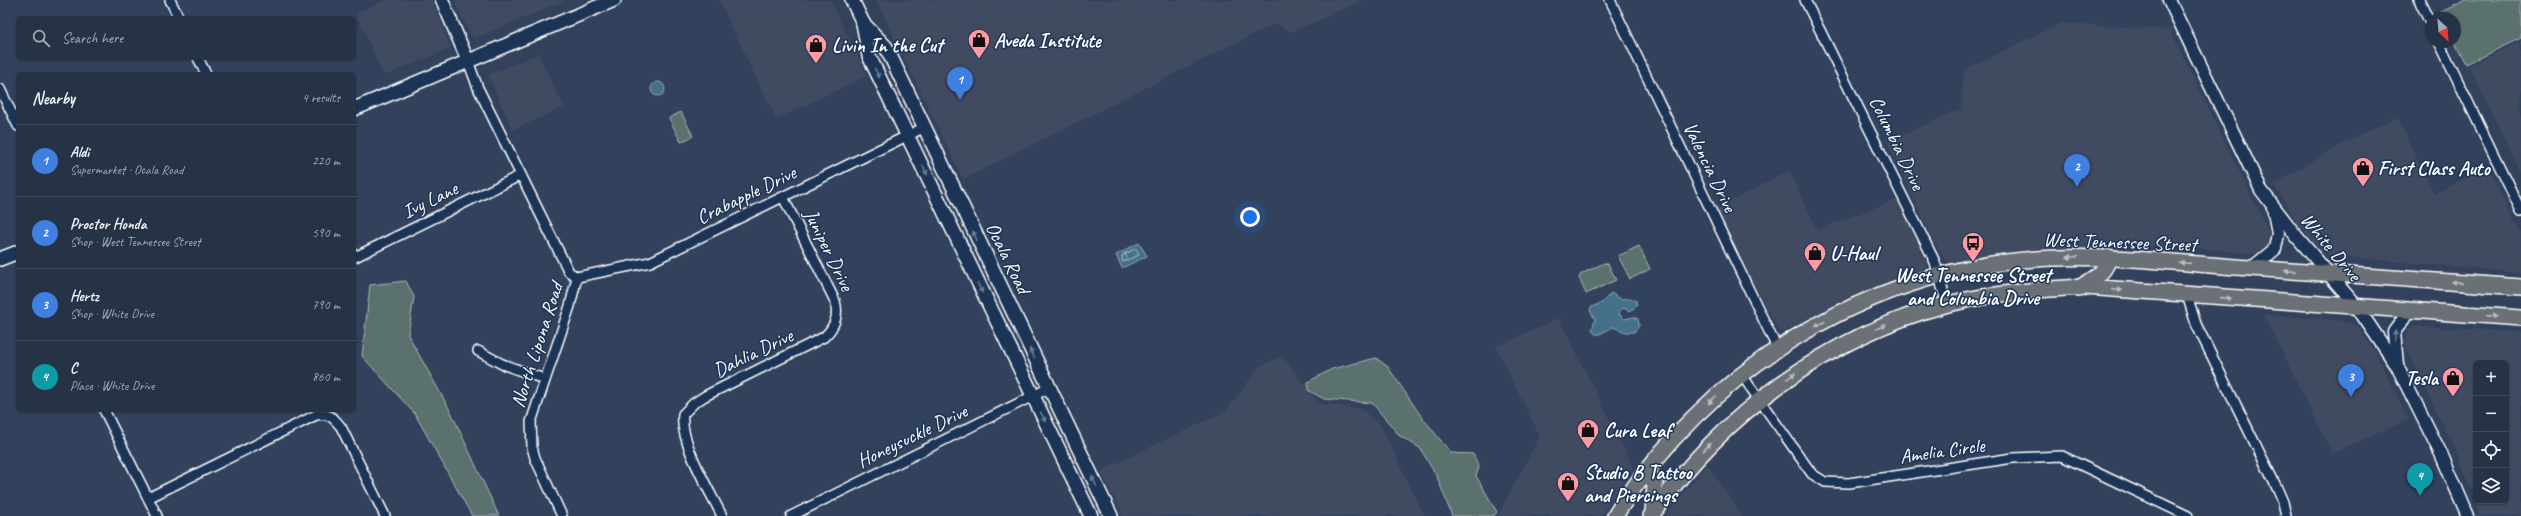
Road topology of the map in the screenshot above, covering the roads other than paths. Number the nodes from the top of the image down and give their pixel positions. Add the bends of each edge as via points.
1 (170, 0) edge
2 (442, 0) edge
3 (852, 0) edge
4 (1610, 0) edge
5 (1805, 0) edge
6 (2170, 0) edge
7 (2419, 0) edge
8 (605, 2) edge
9 (2425, 12) edge
10 (178, 16) edge
11 (863, 23) junction
12 (2442, 48) edge
13 (199, 60) edge
14 (468, 61) junction
15 (205, 72) edge
16 (0, 89) edge
17 (356, 108) edge
18 (16, 122) edge
19 (925, 127) junction
20 (908, 135) junction
21 (521, 175) junction
22 (783, 197) junction
23 (2273, 206) junction
24 (2521, 211) edge
25 (16, 253) edge
26 (356, 255) edge
27 (2109, 257) junction
28 (0, 259) edge
29 (2252, 268) junction
30 (2329, 273) junction
31 (1939, 276) junction
32 (577, 277) junction
33 (2521, 287) edge
34 (2079, 288) junction
35 (2187, 295) junction
36 (1947, 304) junction
37 (2357, 307) junction
38 (2410, 310) junction
39 (2521, 318) edge
40 (836, 321) joint
41 (1777, 348) junction
42 (478, 351) dead end
43 (2397, 366) junction
44 (1741, 374) junction
45 (544, 380) junction
46 (1049, 388) junction
47 (1033, 396) junction
48 (1760, 399) junction
49 (105, 412) edge
50 (1647, 471) junction
51 (148, 498) junction
52 (1652, 515) edge
53 (157, 516) edge
54 (385, 516) edge
55 (562, 516) edge
56 (722, 516) edge
57 (791, 516) edge
58 (1091, 516) edge
59 (1111, 516) edge
60 (1615, 516) edge
61 (2188, 516) edge
62 (2286, 516) edge
63 (2468, 516) edge

1 - 10 street
2 - 14 street
3 - 11 main road, Ocala Road
4 - 41 street, Valencia Drive
5 - 31 street, Columbia Drive via 1902,194 1935,262
6 - 23 street, White Drive via 2242,153 2261,190
7 - 9 street
8 - 14 main road
11 - 19 main road, Ocala Road via 886,47
11 -> 20 main road, Ocala Road via 869,56
12 - 24 street
13 - 15 street
14 - 17 main road
14 - 21 street, North Lipona Road via 478,88
16 - 18 street
19 - 20 street, Crabapple Drive
46 -> 19 main road, Ocala Road
20 - 22 street, Crabapple Drive
20 -> 47 main road, Ocala Road
21 - 26 street, Ivy Lane
21 - 32 street, North Lipona Road via 569,272
22 - 32 street, Crabapple Drive via 650,262
22 - 40 street, Juniper Drive via 835,301
23 - 29 street via 2278,233 2275,249
23 - 30 street, White Drive
25 - 28 main road
29 -> 27 main road, West Tennessee Street
27 -> 31 main road, West Tennessee Street via 2034,259
27 - 34 main road via 2107,267 2100,275
30 -> 29 main road, West Tennessee Street
33 -> 30 main road, West Tennessee Street
30 - 37 street, White Drive
31 - 36 street, Columbia Drive
31 -> 41 main road, West Tennessee Street via 1902,286 1850,308
32 - 45 street, North Lipona Road via 570,306
34 -> 35 main road
34 - 36 main road via 2035,289
35 -> 37 main road
35 - 62 street via 2196,324 2277,488
48 -> 36 main road via 1798,372 1848,342 1894,322
37 - 38 main road
37 - 43 street, White Drive
38 -> 39 main road
43 -> 38 street via 2394,332
40 - 56 street, Dahlia Drive via 824,337 705,396 683,414 684,430 691,450
41 - 44 main road, West Tennessee Street
42 - 45 street via 502,364
43 - 63 street, White Drive via 2442,456
44 - 48 street, Amelia Circle
44 -> 50 main road, West Tennessee Street via 1691,419
45 - 55 street, North Lipona Road via 531,422 532,447
46 - 47 street, Honeysuckle Drive
59 -> 46 main road, Ocala Road
47 - 57 street, Honeysuckle Drive
47 -> 58 main road, Ocala Road
52 -> 48 main road via 1689,467 1717,437
48 - 61 street, Amelia Circle via 1800,459 1812,474 1825,482 1849,482 2013,458 2057,456 2072,460
49 - 51 street
50 - 52 main road via 1655,484
50 - 60 main road, West Tennessee Street
51 - 53 street
51 - 54 street via 323,413 329,414 341,427

